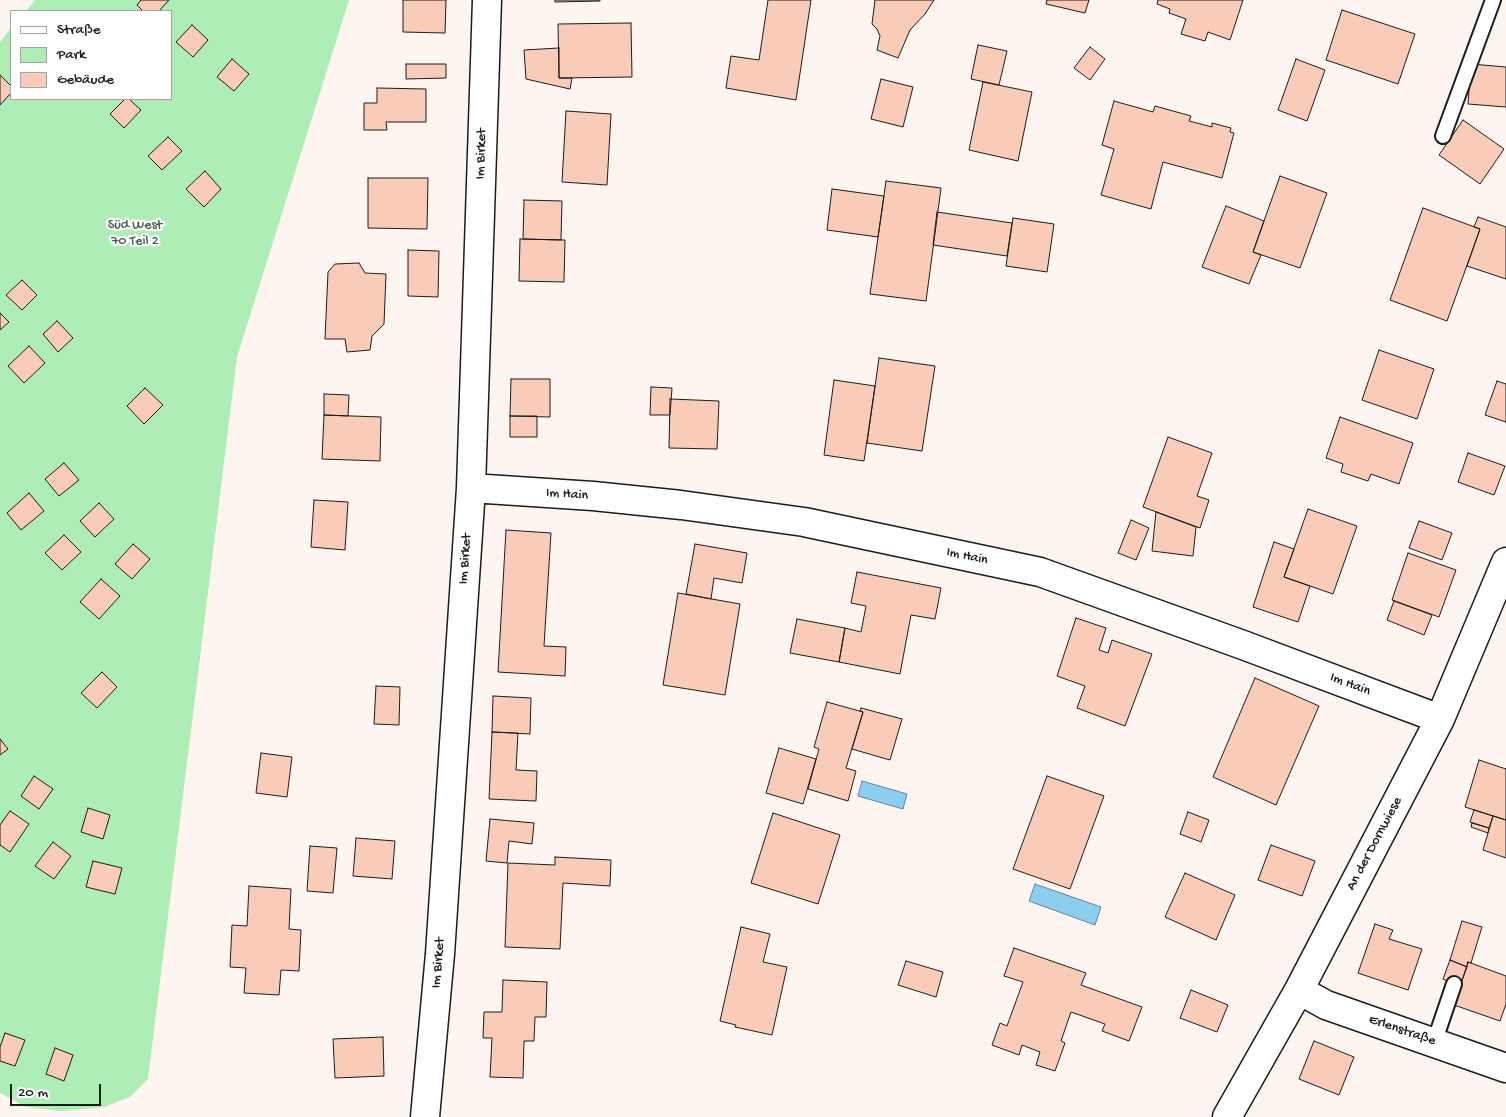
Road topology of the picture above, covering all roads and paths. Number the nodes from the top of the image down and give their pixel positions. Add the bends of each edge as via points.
1 (487, 0) edge
2 (1493, 0) edge
3 (1443, 136) dead end
4 (471, 488) junction
5 (1505, 566) edge
6 (1440, 719) junction
7 (1454, 984) dead end
8 (1299, 990) junction
9 (1434, 1043) junction
10 (1506, 1068) edge
11 (425, 1117) edge
12 (1227, 1117) edge

1 - 4 street, Im Birket
2 - 3 lane
4 - 6 street, Im Hain via 652,502 804,522 1040,572
4 - 11 street, Im Birket via 440,954
5 - 6 street, An der Dornwiese
6 - 8 street, An der Dornwiese
7 - 9 lane
8 - 9 street, Erlenstraße via 1326,1005
8 - 12 street, An der Dornwiese
9 - 10 street, Erlenstraße

